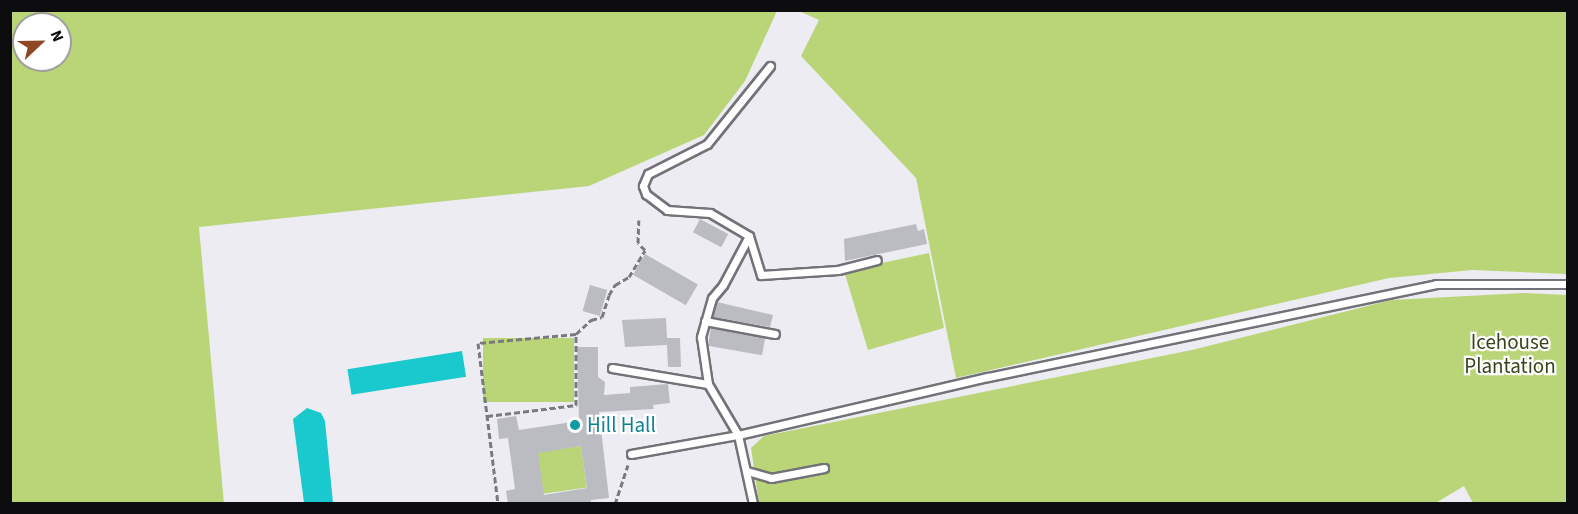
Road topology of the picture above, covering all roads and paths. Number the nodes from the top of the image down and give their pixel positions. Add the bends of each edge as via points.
1 (770, 66) dead end
2 (639, 220) dead end
3 (749, 236) junction
4 (877, 260) dead end
5 (1568, 284) edge
6 (705, 321) junction
7 (576, 334) junction
8 (775, 334) dead end
9 (612, 368) dead end
10 (708, 384) junction
11 (487, 416) junction
12 (738, 435) junction
13 (631, 454) joint
14 (824, 468) dead end
15 (747, 471) junction
16 (498, 504) edge
17 (615, 504) edge
18 (753, 504) edge

1 - 3 lane via 707,144 648,174 643,186 646,194 667,210 710,213
2 - 7 path via 638,243 645,250 629,277 615,285 602,317 591,320
3 - 4 lane via 761,275 838,270
3 - 6 lane via 712,298
5 - 12 lane via 1436,284 988,377
6 - 8 lane
6 - 10 lane via 701,337
7 - 11 path via 576,405
7 - 11 path via 478,343
9 - 10 lane
10 - 12 lane
11 - 16 path
12 - 13 lane
12 - 15 lane
13 - 17 path
14 - 15 lane via 771,478
15 - 18 lane

